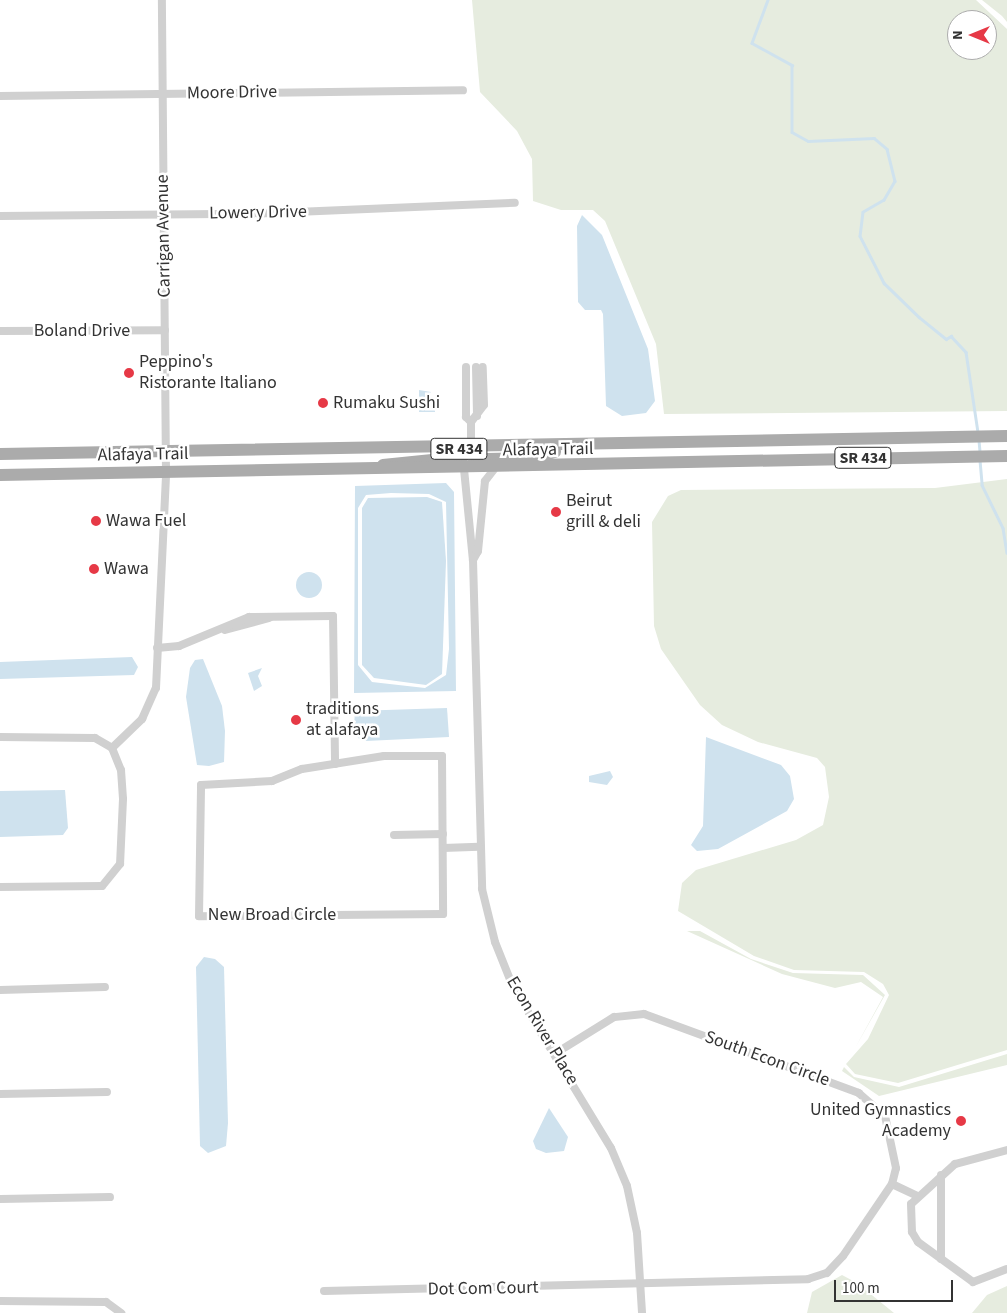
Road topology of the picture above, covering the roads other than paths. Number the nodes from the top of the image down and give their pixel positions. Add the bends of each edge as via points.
1 (162, 0) edge
2 (463, 90) dead end
3 (162, 94) junction
4 (0, 96) edge
5 (515, 204) dead end
6 (164, 214) junction
7 (0, 216) edge
8 (165, 330) junction
9 (0, 332) edge
10 (466, 367) dead end
11 (480, 367) dead end
12 (474, 419) junction
13 (1007, 436) edge
14 (835, 439) junction
15 (572, 447) junction
16 (471, 449) junction
17 (166, 452) junction
18 (0, 454) edge
19 (1007, 456) edge
20 (810, 459) junction
21 (495, 468) junction
22 (464, 469) junction
23 (359, 470) junction
24 (166, 473) junction
25 (0, 475) edge
26 (473, 560) junction
27 (158, 648) junction
28 (0, 737) edge
29 (112, 748) junction
30 (335, 764) junction
31 (443, 834) junction
32 (394, 835) dead end
33 (478, 847) junction
34 (443, 848) junction
35 (0, 887) edge
36 (105, 987) dead end
37 (0, 990) edge
38 (556, 1053) junction
39 (107, 1092) dead end
40 (0, 1094) edge
41 (1007, 1150) edge
42 (940, 1175) junction
43 (892, 1184) junction
44 (918, 1196) junction
45 (110, 1197) dead end
46 (0, 1199) edge
47 (941, 1259) junction
48 (1007, 1269) edge
49 (642, 1282) junction
50 (324, 1291) dead end
51 (0, 1301) edge
52 (18, 1304) junction
53 (18, 1313) edge
54 (122, 1313) edge
55 (642, 1313) edge

1 - 3 street, Carrigan Avenue
2 - 3 street, Moore Drive
3 - 4 street, Moore Drive
3 - 6 street, Carrigan Avenue
5 - 6 street, Lowery Drive
6 - 7 street, Lowery Drive
6 - 8 street, Carrigan Avenue
8 - 9 street, Boland Drive
8 - 17 street, Carrigan Avenue
10 - 12 street via 466,417
11 - 12 street
12 - 16 street
13 - 14 main road, Alafaya Trail / SR 434
14 - 15 main road, Alafaya Trail / SR 434
14 - 20 main road via 830,449
15 - 16 main road, Alafaya Trail / SR 434
15 - 22 main road via 535,458 486,459
16 - 17 main road, Alafaya Trail / SR 434
16 - 23 main road via 462,457 410,459
17 - 18 main road, Alafaya Trail / SR 434
17 - 24 street, Carrigan Avenue
19 - 20 main road, Alafaya Trail / SR 434
20 - 21 main road, Alafaya Trail / SR 434
21 - 22 main road, Alafaya Trail / SR 434
21 - 26 street, Econ River Place via 485,481 478,551
22 - 23 main road, Alafaya Trail / SR 434
22 - 26 street, Econ River Place
23 - 24 main road, Alafaya Trail / SR 434
24 - 25 main road, Alafaya Trail / SR 434
24 - 27 street, Carrigan Avenue
26 - 33 street, Econ River Place
27 - 29 street, Carrigan Avenue via 156,688 150,704 142,719
27 - 30 street via 224,630 249,617 333,616
28 - 29 street via 95,738
29 - 35 street via 121,770 123,799 122,851 113,874 102,886
30 - 31 street, New Broad Circle via 384,756 442,756
30 - 34 street, New Broad Circle via 302,769 272,781 201,785 199,916 443,914
31 - 32 street
31 - 34 street, New Broad Circle
33 - 34 street
33 - 38 street, Econ River Place via 495,942 513,987
36 - 37 street
38 - 43 street, South Econ Circle via 614,1017 644,1014 859,1093 885,1116 896,1168
38 - 49 street, Econ River Place via 612,1148 627,1186
39 - 40 street
41 - 42 street via 955,1164
42 - 44 street
42 - 47 street
43 - 44 street
43 - 49 street via 827,1273 799,1279
44 - 47 street via 911,1204 912,1232
45 - 46 street
47 - 48 street via 973,1282
49 - 50 street, Dot Com Court
49 - 55 street, Econ River Place
51 - 52 street
52 - 53 street
52 - 54 street via 106,1302

